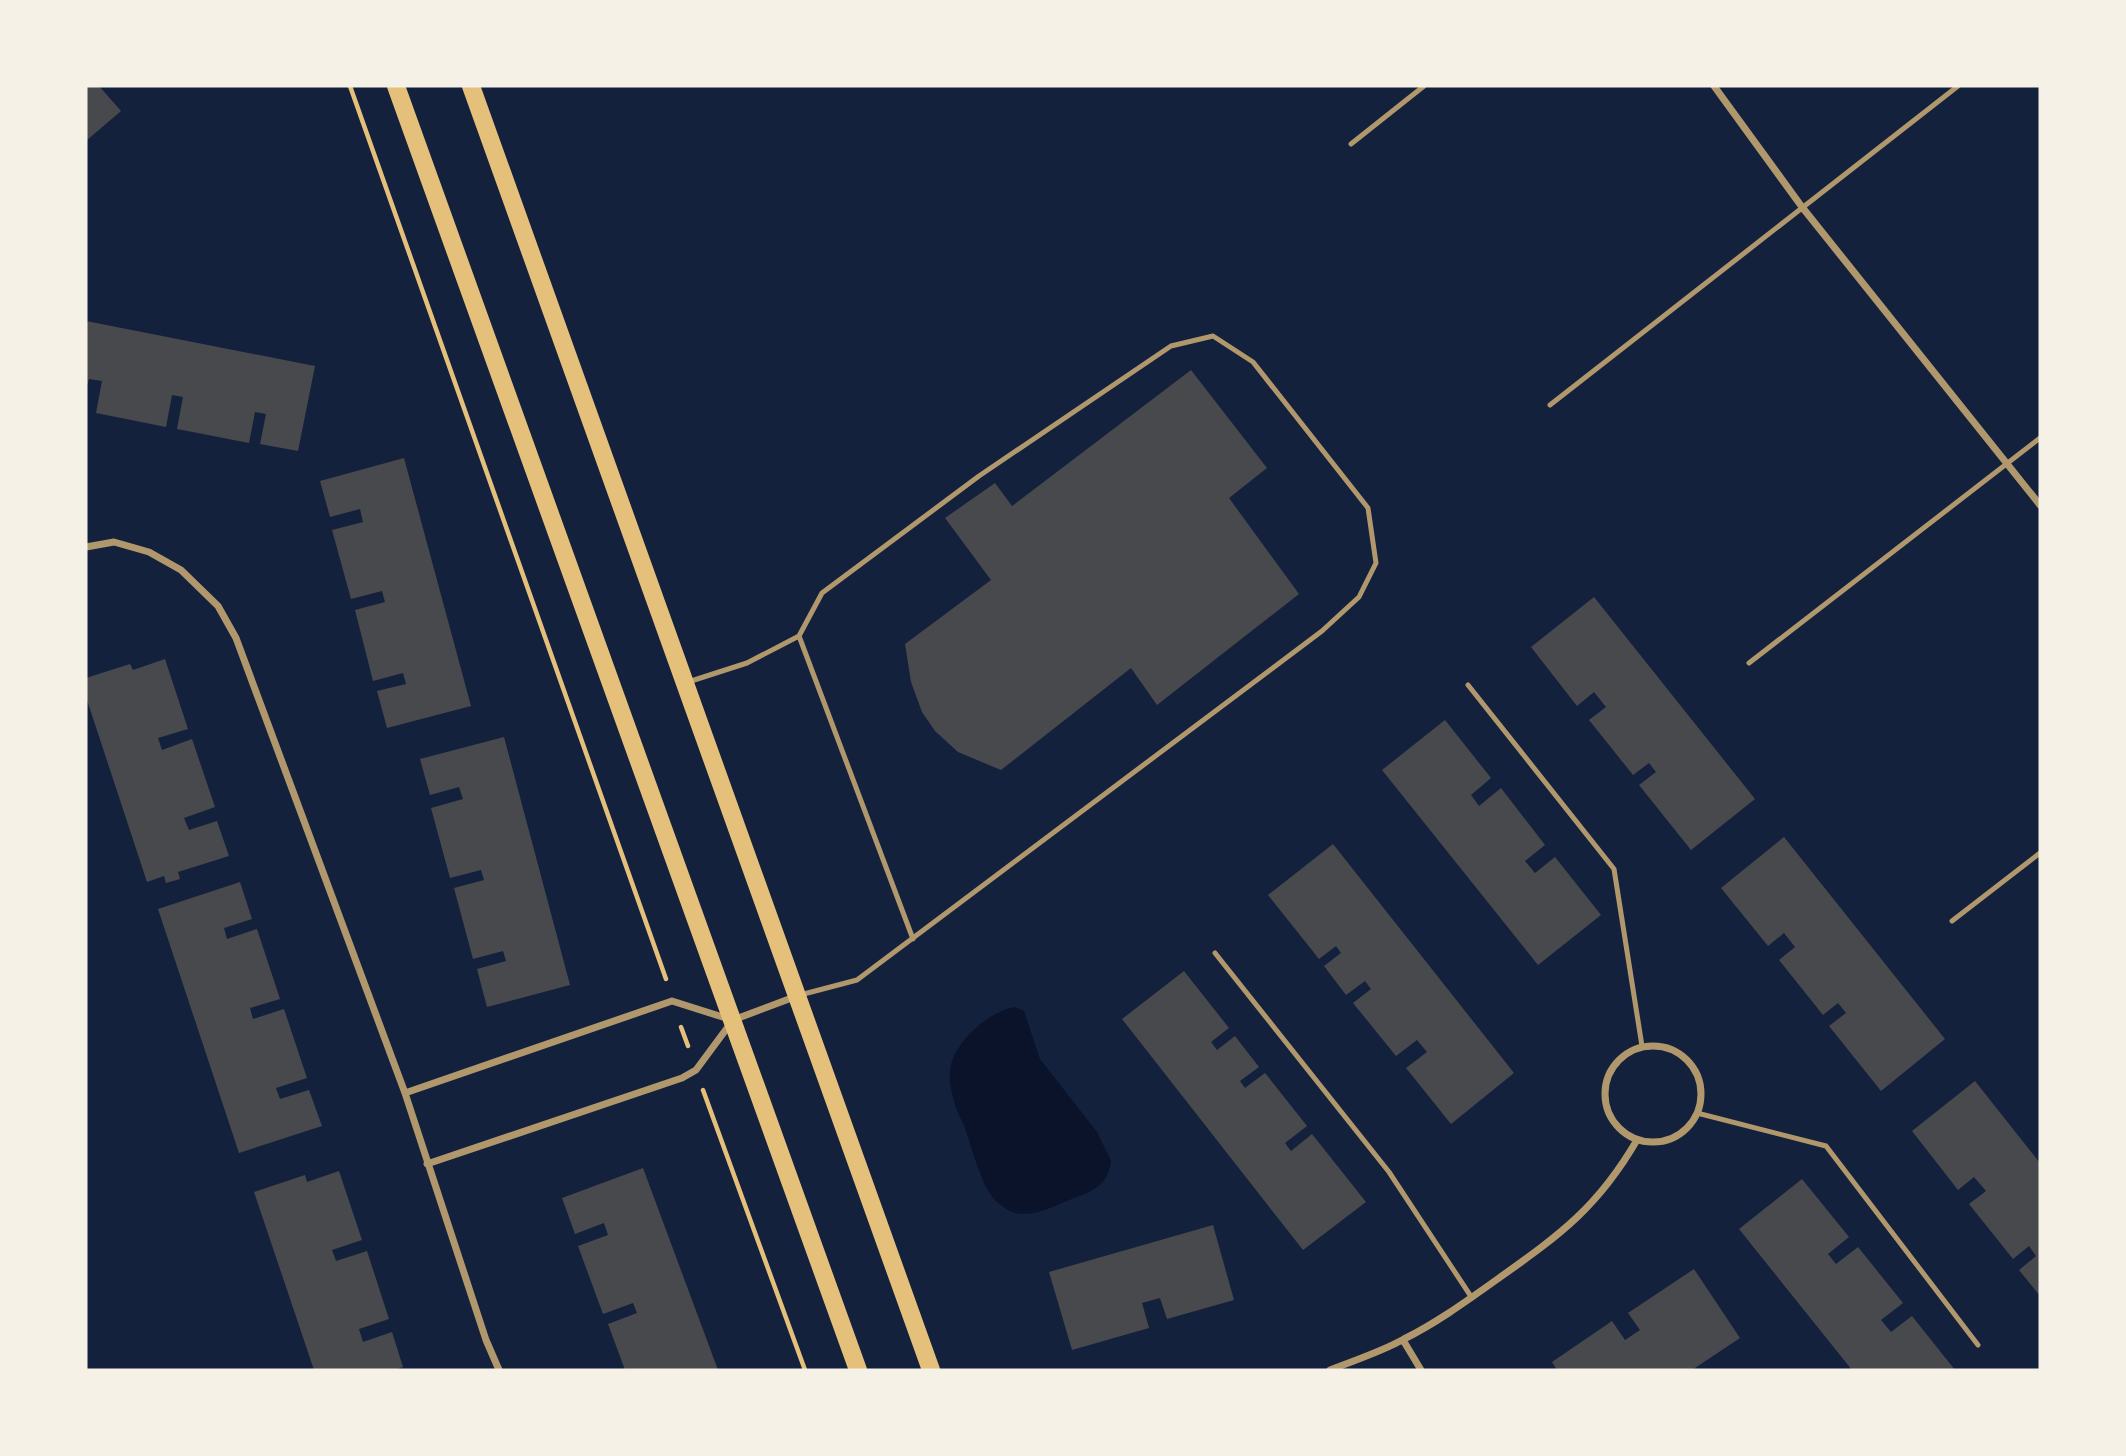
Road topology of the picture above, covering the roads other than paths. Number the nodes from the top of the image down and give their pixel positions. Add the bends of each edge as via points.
1 (396, 86) edge
2 (471, 86) edge
3 (1424, 86) edge
4 (1714, 86) edge
5 (1958, 86) edge
6 (1351, 145) dead end
7 (1802, 207) junction
8 (1550, 404) dead end
9 (2040, 438) edge
10 (2007, 464) junction
11 (2040, 505) edge
12 (86, 547) edge
13 (799, 636) junction
14 (1749, 663) dead end
15 (684, 683) junction
16 (1468, 685) dead end
17 (2040, 853) edge
18 (1952, 921) dead end
19 (912, 939) junction
20 (1215, 953) dead end
21 (797, 996) junction
22 (733, 1020) junction
23 (1642, 1046) junction
24 (405, 1093) junction
25 (1697, 1113) junction
26 (1637, 1140) junction
27 (427, 1164) junction
28 (1472, 1297) junction
29 (1402, 1340) junction
30 (1978, 1345) dead end
31 (499, 1370) edge
32 (858, 1370) edge
33 (932, 1370) edge
34 (1330, 1370) edge
35 (1421, 1370) edge

1 - 22 main road
2 - 15 main road
3 - 6 lane
4 - 7 street
5 - 7 lane
7 - 8 lane
7 - 10 street
9 - 10 lane
10 - 11 street
10 - 14 lane
12 - 24 street via 114,542 149,552 181,570 218,606 252,678
13 - 15 lane via 747,663
13 - 19 lane
13 - 19 lane via 822,593 979,476 1171,346 1213,336 1253,362 1368,508 1376,564 1359,597 1322,631
15 - 21 main road
16 - 23 lane via 1614,869
17 - 18 lane
19 - 21 lane via 857,980
20 - 28 lane via 1389,1172
21 - 22 street
21 - 33 main road
22 - 24 street via 672,1001
22 - 27 street via 696,1070 682,1077
22 - 32 main road
23 - 25 street via 1657,1045 1685,1057 1700,1083
23 - 26 street via 1615,1063 1604,1091 1613,1121
24 - 27 street
25 - 26 street via 1679,1135 1666,1141
25 - 30 lane via 1826,1146
26 - 28 street via 1619,1172 1592,1204 1559,1235
27 - 31 street
28 - 29 street
29 - 34 street
29 - 35 street

